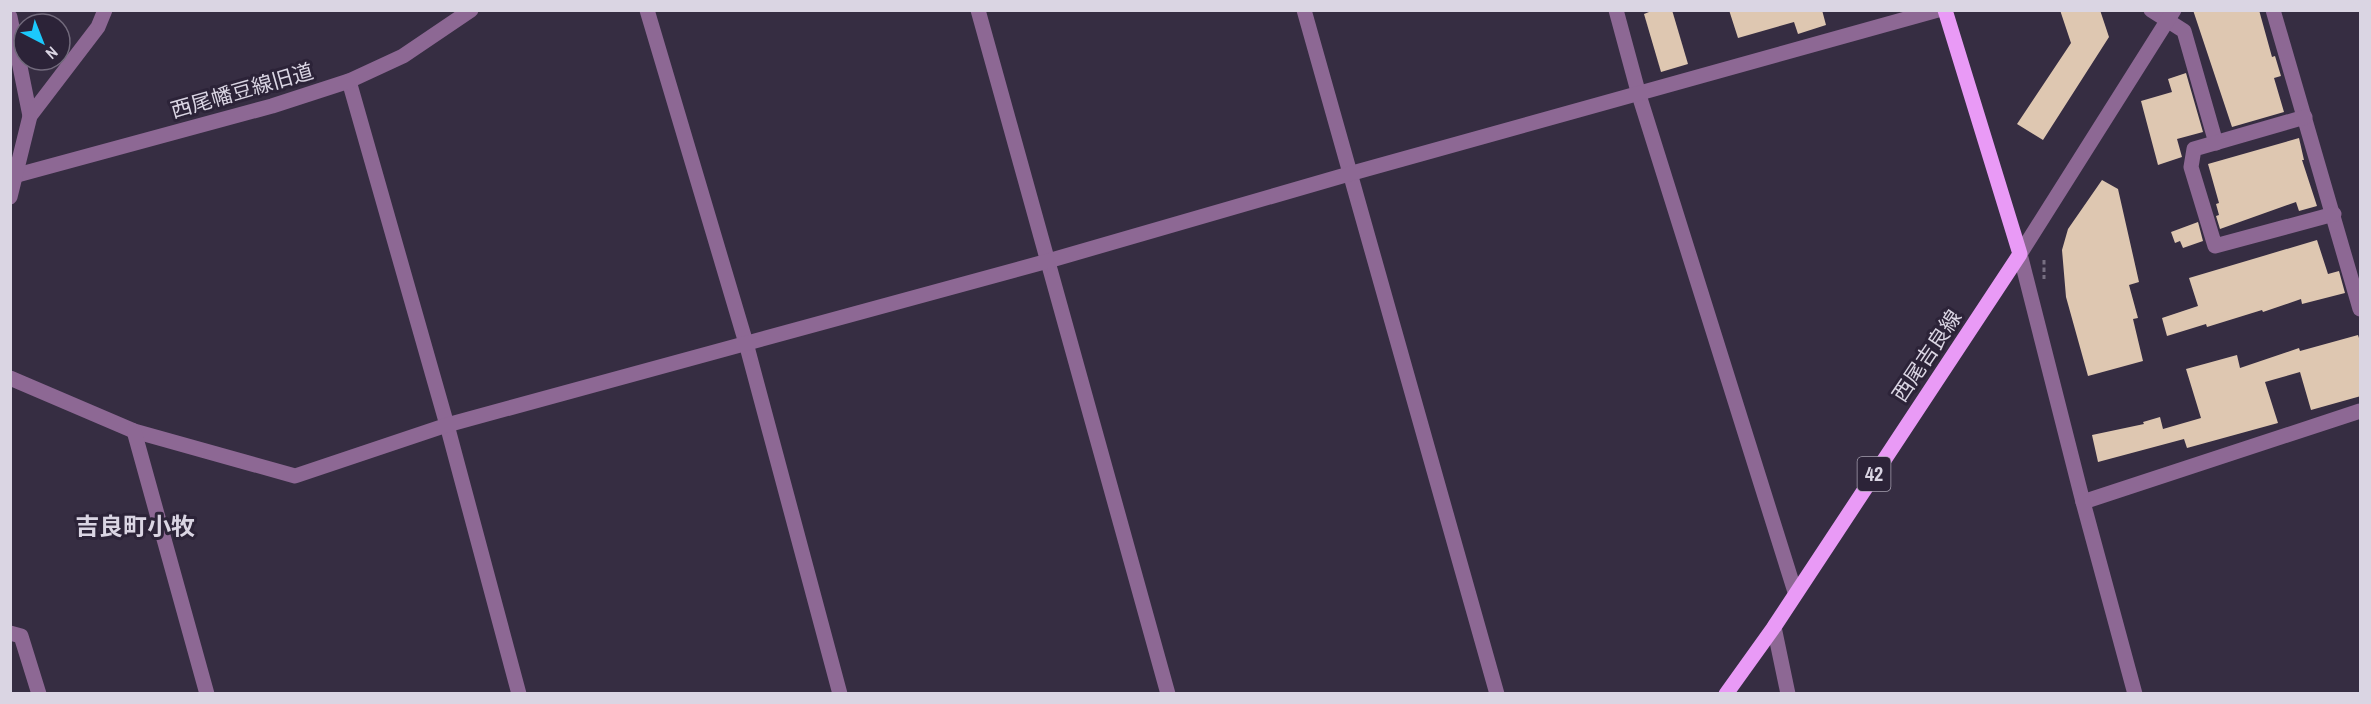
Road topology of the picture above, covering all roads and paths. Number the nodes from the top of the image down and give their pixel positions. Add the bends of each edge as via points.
1 (105, 10) edge
2 (471, 10) edge
3 (647, 10) edge
4 (978, 10) edge
5 (1304, 10) edge
6 (1616, 10) edge
7 (1938, 10) edge
8 (1945, 10) edge
9 (2151, 10) edge
10 (2273, 10) edge
11 (10, 16) edge
12 (2170, 16) edge
13 (349, 81) junction
14 (1639, 95) junction
15 (30, 116) junction
16 (2305, 117) junction
17 (2216, 142) junction
18 (1349, 174) junction
19 (13, 177) edge
20 (10, 197) edge
21 (2334, 214) junction
22 (2020, 254) junction
23 (1048, 261) junction
24 (2361, 309) edge
25 (746, 343) junction
26 (10, 378) edge
27 (2361, 411) edge
28 (447, 425) junction
29 (134, 431) junction
30 (2083, 502) junction
31 (1795, 592) junction
32 (1774, 627) junction
33 (10, 633) edge
34 (39, 693) edge
35 (207, 693) edge
36 (519, 693) edge
37 (840, 693) edge
38 (1168, 693) edge
39 (1497, 693) edge
40 (1726, 693) edge
41 (1788, 693) edge
42 (2135, 693) edge

1 - 15 street via 98,27
2 - 13 street, 西尾幡豆線旧道 via 403,56
3 - 25 street
4 - 23 street
5 - 18 street
6 - 14 street
7 - 14 street
8 - 22 main road
9 - 12 street
10 - 16 street
11 - 15 street
12 - 17 street via 2184,31
12 - 22 street
13 - 19 street, 西尾幡豆線旧道
13 - 28 street
14 - 18 street
14 - 31 street
15 - 19 street
16 - 17 street
16 - 21 street
17 - 21 street via 2194,148 2191,167 2215,246
18 - 23 street
18 - 39 street
19 - 20 street
21 - 24 street
22 - 30 street
22 - 31 main road, 西尾吉良線 / 42
23 - 25 street
23 - 38 street
25 - 28 street
25 - 37 street
26 - 29 street
27 - 30 street
28 - 29 street via 295,476
28 - 36 street
29 - 35 street
30 - 42 street
31 - 32 main road, 西尾吉良線 / 42
32 - 40 main road, 西尾吉良線 / 42
32 - 41 street
33 - 34 street via 21,636

